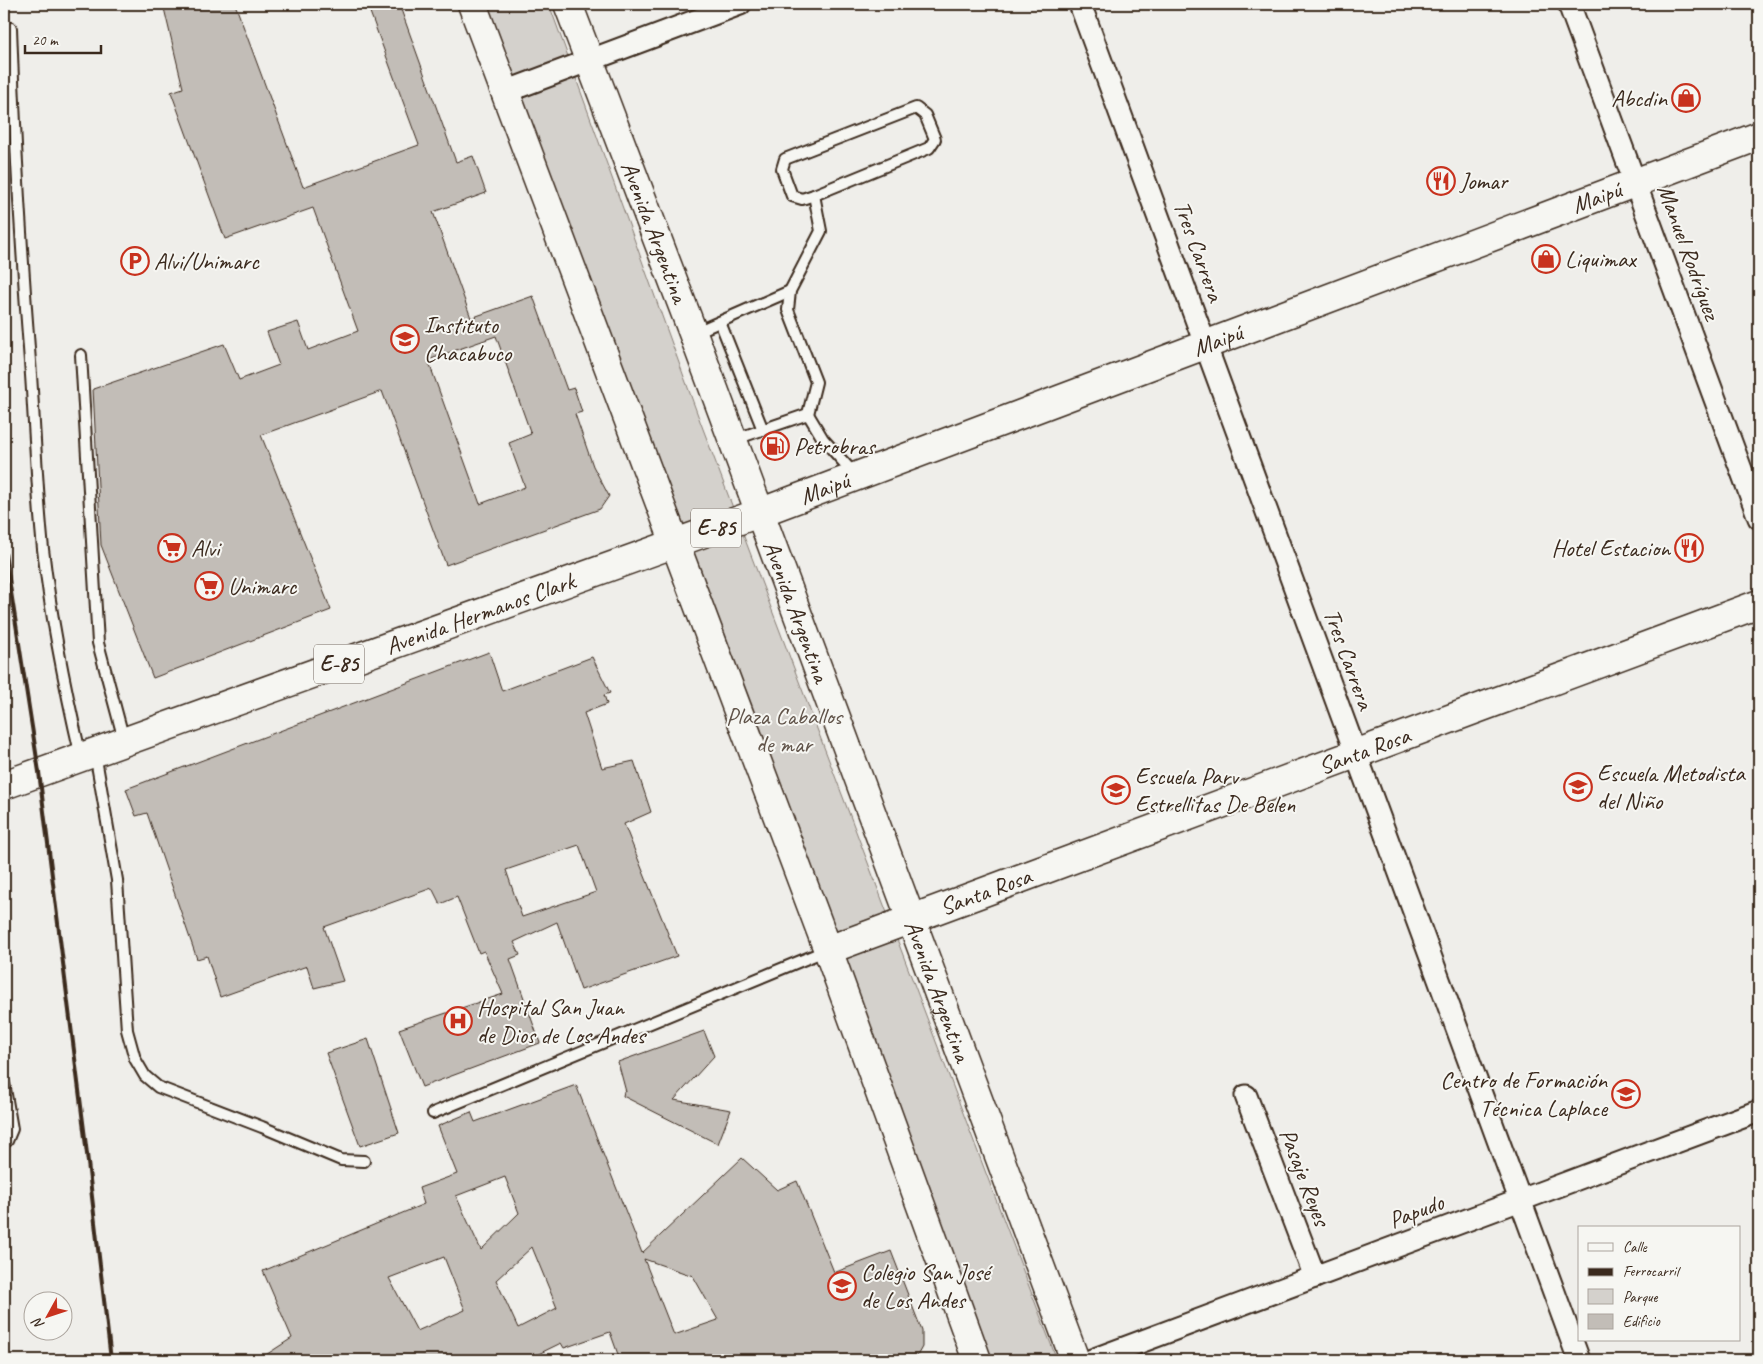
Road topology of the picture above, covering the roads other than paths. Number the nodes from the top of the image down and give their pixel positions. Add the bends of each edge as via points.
1 (472, 4) edge
2 (568, 4) edge
3 (740, 4) edge
4 (1080, 4) edge
5 (1569, 4) edge
6 (11, 28) dead end
7 (590, 60) junction
8 (505, 92) junction
9 (1759, 136) edge
10 (1635, 183) junction
11 (814, 195) junction
12 (790, 291) junction
13 (720, 322) junction
14 (693, 334) junction
15 (1206, 344) junction
16 (81, 355) dead end
17 (808, 414) junction
18 (763, 430) junction
19 (732, 441) junction
20 (856, 476) junction
21 (758, 513) junction
22 (1759, 518) edge
23 (674, 544) junction
24 (1759, 604) edge
25 (124, 742) junction
26 (1356, 754) junction
27 (88, 755) junction
28 (4, 785) edge
29 (910, 920) junction
30 (828, 950) junction
31 (4, 1083) edge
32 (1246, 1096) dead end
33 (1759, 1110) edge
34 (433, 1113) dead end
35 (4, 1142) edge
36 (364, 1161) dead end
37 (1520, 1200) junction
38 (1315, 1277) junction
39 (977, 1360) edge
40 (1075, 1360) edge
41 (1092, 1360) edge
42 (1580, 1360) edge

1 - 8 main road
2 - 7 main road, Avenida Argentina
3 - 7 street
4 - 15 street, Tres Carrera
5 - 10 street, Manuel Rodríguez
6 - 27 lane via 21,234 44,550 62,672
7 - 8 street
7 - 14 main road, Avenida Argentina
8 - 23 main road
9 - 10 main road, Maipú
10 - 15 main road, Maipú
10 - 22 street, Manuel Rodríguez
11 - 11 lane via 929,148 935,139 925,115 916,108 785,160 782,169 792,196 802,199
11 - 12 lane via 821,231
12 - 13 lane
12 - 17 lane via 788,310 816,382
13 - 14 lane
13 - 18 lane
14 - 19 main road, Avenida Argentina
15 - 20 main road, Maipú
15 - 26 street, Tres Carrera
16 - 25 lane via 98,643
17 - 18 lane
17 - 20 lane via 823,439
18 - 19 lane
19 - 21 main road, Avenida Argentina
20 - 21 main road, Maipú
21 - 23 main road, Maipú / E-85
21 - 29 main road, Avenida Argentina
23 - 25 main road, Avenida Hermanos Clark / E-85
23 - 30 main road
24 - 26 main road, Santa Rosa
25 - 27 main road, Avenida Hermanos Clark / E-85
26 - 29 main road, Santa Rosa
26 - 37 street, Tres Carrera
27 - 28 main road, Avenida Hermanos Clark / E-85
27 - 36 lane via 117,880 127,1030 135,1058 145,1076 158,1086 341,1160
29 - 30 main road, Santa Rosa
29 - 40 main road, Avenida Argentina
30 - 34 lane
30 - 39 main road
31 - 35 lane via 12,1129
32 - 38 street, Pasaje Reyes
33 - 37 street, Papudo
37 - 38 street, Papudo
37 - 42 street, Tres Carrera
38 - 41 street, Papudo

